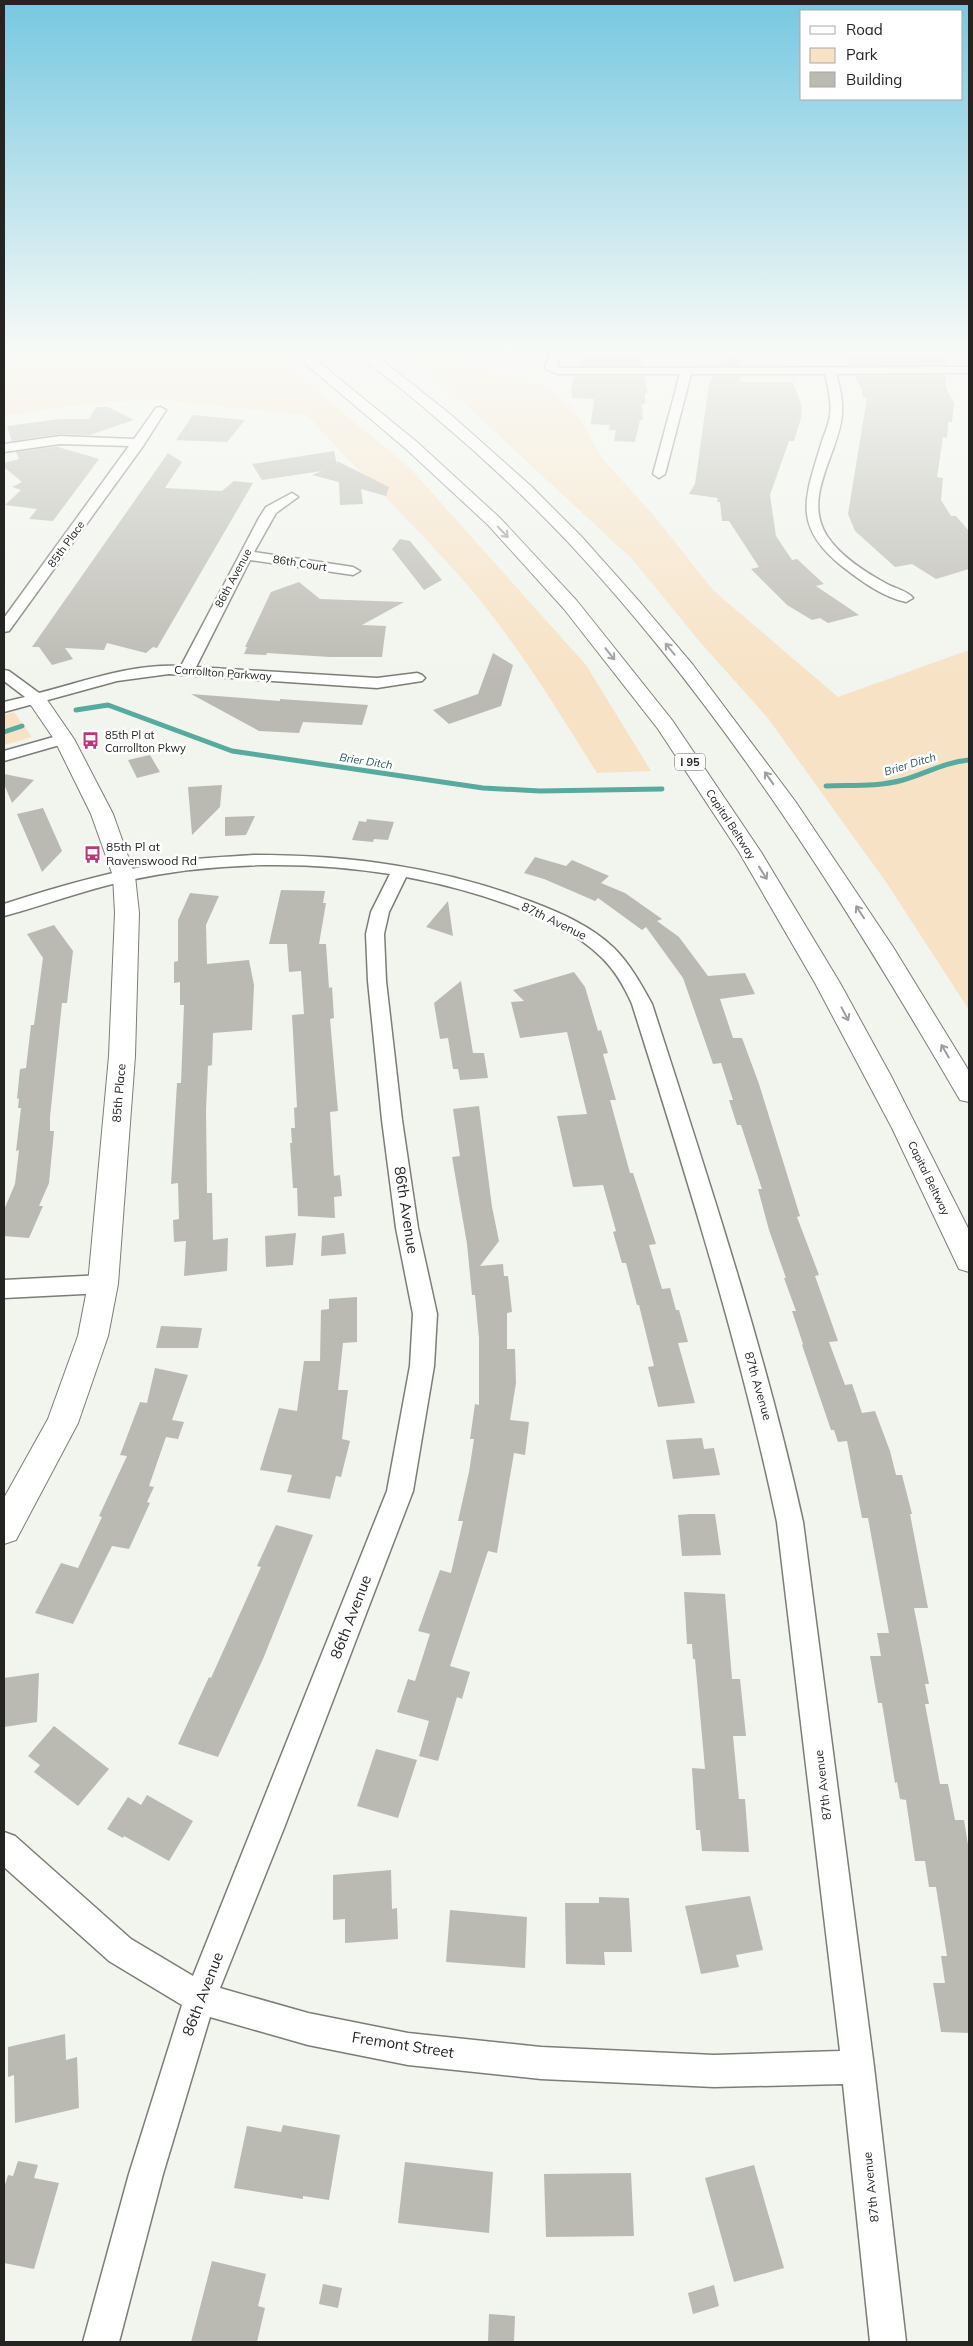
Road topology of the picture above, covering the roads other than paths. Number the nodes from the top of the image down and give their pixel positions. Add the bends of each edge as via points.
1 (127, 459) edge
2 (427, 459) edge
3 (491, 459) edge
4 (663, 459) edge
5 (823, 459) edge
6 (659, 474) dead end
7 (292, 497) dead end
8 (246, 555) junction
9 (353, 571) dead end
10 (906, 598) dead end
11 (4, 628) edge
12 (187, 670) junction
13 (4, 674) edge
14 (417, 678) dead end
15 (36, 698) junction
16 (4, 707) edge
17 (64, 739) junction
18 (4, 756) edge
19 (401, 870) junction
20 (124, 876) junction
21 (4, 910) edge
22 (969, 1093) edge
23 (969, 1261) edge
24 (103, 1284) junction
25 (4, 1289) edge
26 (4, 1529) edge
27 (4, 1847) edge
28 (200, 1998) junction
29 (858, 2067) junction
30 (101, 2342) edge
31 (888, 2342) edge

1 - 11 street, 85th Place
2 -> 23 main road, Capital Beltway / I 95 via 479,507 558,592 651,707 704,783 760,868 832,989
22 -> 3 main road via 902,977 766,773 665,643 587,553
4 - 6 street
5 - 10 street via 811,507 822,539 856,571 880,587
7 - 8 street, 86th Avenue via 270,510
8 - 9 street, 86th Court
8 - 12 street, 86th Avenue
12 - 14 street, Carrollton Parkway via 377,683
12 - 15 street, Carrollton Parkway via 116,677
13 - 15 street, 85th Place
15 - 16 street, Carrollton Parkway
15 - 17 main road, 85th Place
17 - 18 street
17 - 20 main road, 85th Place via 102,814
19 - 20 street, 87th Avenue via 345,862 276,860 191,865
19 - 28 street, 86th Avenue via 380,912 375,934 392,1120 407,1228 425,1314 422,1366 400,1491 270,1828
19 - 29 street, 87th Avenue via 490,892 587,935 618,962 633,982 642,1004 731,1290 776,1450 790,1522
20 - 21 street, 87th Avenue
20 - 24 main road, 85th Place via 127,913 122,1056
24 - 25 street
24 - 26 main road, 85th Place via 93,1336 62,1423
27 - 28 street, Fremont Street via 120,1950
28 - 29 street, Fremont Street via 308,2029 408,2049 541,2063 714,2072
28 - 30 street, 86th Avenue via 146,2174
29 - 31 street, 87th Avenue

